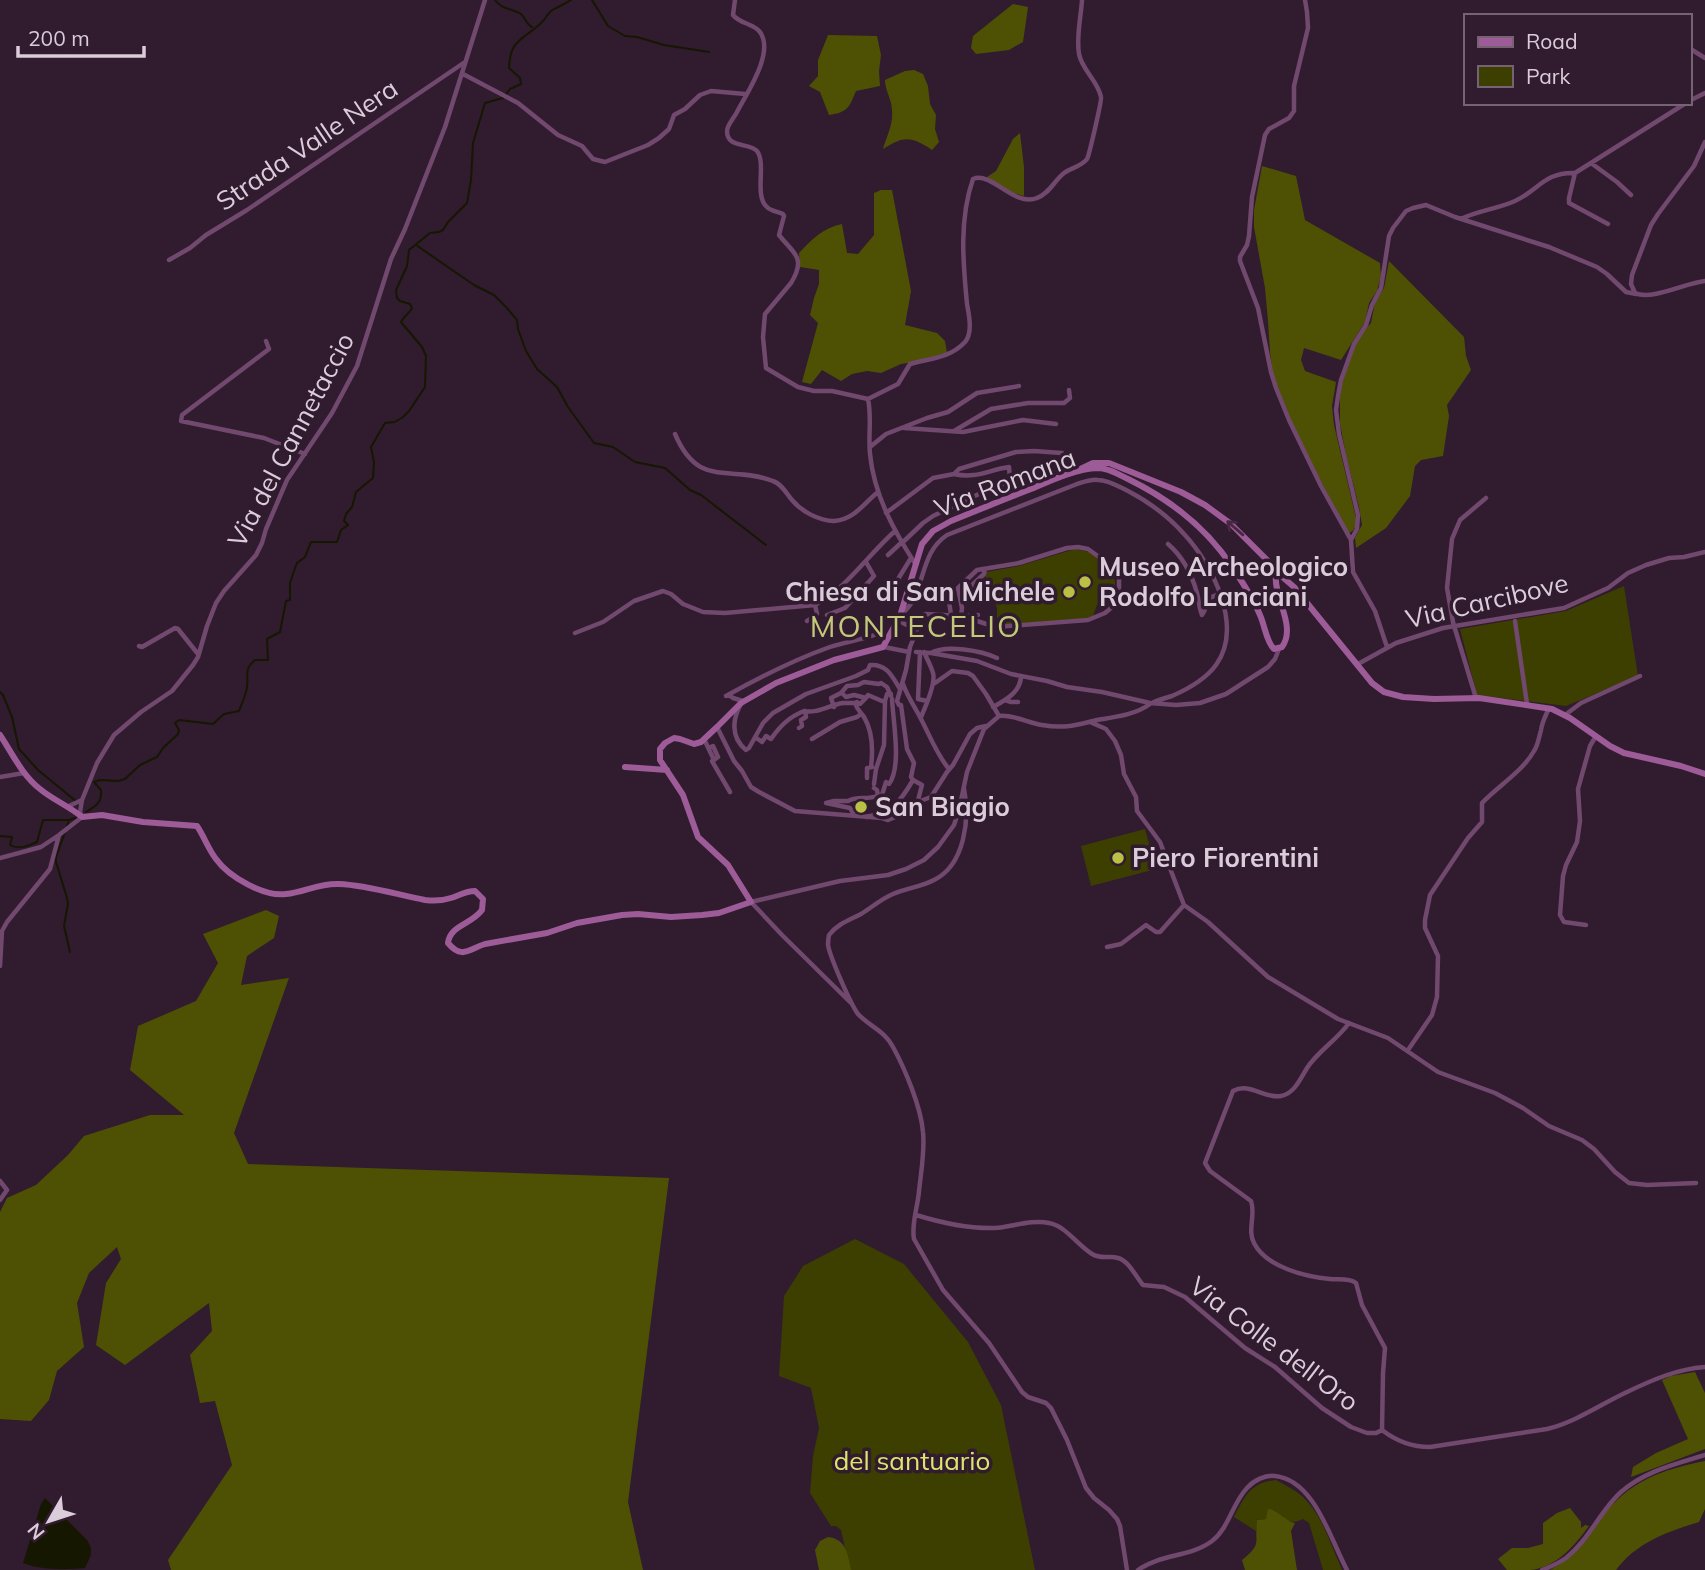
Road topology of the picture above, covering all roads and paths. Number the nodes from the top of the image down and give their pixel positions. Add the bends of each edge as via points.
1 (485, 0) edge
2 (735, 0) edge
3 (1082, 0) edge
4 (1304, 0) edge
5 (466, 61) junction
6 (463, 74) junction
7 (746, 94) junction
8 (1683, 105) edge
9 (1705, 142) edge
10 (1591, 163) junction
11 (1575, 173) junction
12 (1631, 195) dead end
13 (1461, 219) junction
14 (1608, 224) dead end
15 (169, 260) dead end
16 (1705, 281) edge
17 (1636, 293) junction
18 (266, 341) dead end
19 (1019, 386) dead end
20 (1069, 390) dead end
21 (868, 398) junction
22 (1056, 424) dead end
23 (904, 428) junction
24 (954, 431) junction
25 (675, 434) dead end
26 (869, 449) junction
27 (1062, 453) dead end
28 (305, 454) junction
29 (1073, 473) junction
30 (954, 474) junction
31 (878, 492) junction
32 (1486, 498) dead end
33 (886, 513) junction
34 (895, 531) junction
35 (1351, 540) junction
36 (902, 543) junction
37 (1168, 544) dead end
38 (1705, 552) edge
39 (888, 555) dead end
40 (911, 558) junction
41 (866, 562) junction
42 (916, 565) junction
43 (986, 569) junction
44 (1283, 576) junction
45 (947, 587) dead end
46 (958, 589) junction
47 (969, 590) junction
48 (1220, 594) junction
49 (890, 600) dead end
50 (988, 600) dead end
51 (815, 605) junction
52 (827, 615) dead end
53 (951, 615) junction
54 (978, 615) dead end
55 (962, 616) junction
56 (899, 618) junction
57 (807, 621) dead end
58 (1515, 621) dead end
59 (916, 630) junction
60 (575, 632) dead end
61 (139, 646) dead end
62 (1387, 647) junction
63 (883, 648) junction
64 (1279, 649) junction
65 (915, 651) junction
66 (931, 653) junction
67 (198, 655) junction
68 (997, 658) dead end
69 (1358, 664) junction
70 (1640, 676) dead end
71 (1021, 677) junction
72 (934, 683) junction
73 (902, 686) junction
74 (841, 692) junction
75 (866, 698) junction
76 (893, 698) junction
77 (1476, 698) junction
78 (918, 699) junction
79 (1005, 700) junction
80 (743, 701) junction
81 (885, 701) junction
82 (927, 701) junction
83 (1018, 702) dead end
84 (1151, 703) junction
85 (855, 704) junction
86 (911, 704) junction
87 (1527, 704) junction
88 (993, 706) junction
89 (834, 707) junction
90 (1549, 709) junction
91 (805, 711) junction
92 (861, 714) junction
93 (1565, 715) junction
94 (999, 716) junction
95 (920, 717) junction
96 (1090, 723) junction
97 (986, 726) junction
98 (718, 727) junction
99 (799, 728) dead end
100 (895, 728) junction
101 (884, 729) junction
102 (0, 735) edge
103 (1596, 736) junction
104 (755, 737) junction
105 (704, 739) junction
106 (812, 739) dead end
107 (625, 767) dead end
108 (874, 768) junction
109 (949, 769) junction
110 (667, 770) junction
111 (24, 773) junction
112 (1705, 774) edge
113 (0, 777) edge
114 (867, 778) dead end
115 (913, 780) junction
116 (964, 789) junction
117 (730, 792) dead end
118 (879, 795) junction
119 (82, 800) junction
120 (918, 806) junction
121 (68, 807) junction
122 (82, 817) junction
123 (863, 817) junction
124 (59, 835) junction
125 (0, 858) edge
126 (751, 902) junction
127 (1184, 905) junction
128 (1586, 925) dead end
129 (1107, 947) dead end
130 (0, 966) edge
131 (853, 1004) junction
132 (1349, 1023) junction
133 (1408, 1050) junction
134 (0, 1181) edge
135 (1696, 1183) dead end
136 (0, 1200) edge
137 (916, 1215) junction
138 (1705, 1367) edge
139 (1382, 1430) junction
140 (1705, 1455) edge
141 (1127, 1570) edge
142 (1138, 1570) edge
143 (1347, 1570) edge
144 (1542, 1570) edge

1 - 5 street, Via del Cannetaccio
2 - 7 street via 734,18 754,26 762,35 760,66
3 - 21 street via 1079,53 1101,98 1087,159 1033,199 1016,197 982,178 973,179 964,223 967,338 946,355 910,364 899,383
4 - 35 street via 1308,31 1294,86 1294,111 1265,135 1249,236 1240,261 1258,308 1276,388
5 - 6 street, Via del Cannetaccio
5 - 15 street, Strada Valle Nera
6 - 7 street via 518,103 558,135 582,146 593,159 606,162 659,138 674,115 700,95 711,91
6 - 28 street, Via del Cannetaccio via 391,259 357,366
7 - 21 street via 728,135 736,144 753,147 760,156 763,202 783,214 779,235 798,257 795,277 765,314 766,368 798,387
8 - 10 street
9 - 17 street via 1691,170 1651,225 1631,278
10 - 11 street
10 - 12 street
11 - 13 street via 1552,176 1519,199
11 - 14 street via 1569,203
13 - 17 street via 1549,247 1607,274 1626,292
13 - 35 street via 1422,205 1405,212 1389,236 1381,288 1354,342 1337,399 1339,434 1358,515
16 - 17 street via 1647,296
18 - 28 street via 269,349 182,415 181,421 264,438
19 - 23 street via 979,393 948,412
20 - 24 street via 1070,398 1064,402 991,409
21 - 26 street
22 - 24 street via 1023,420
23 - 24 street
23 - 26 street via 883,436
25 - 31 street via 694,463 714,473 745,473 774,481 798,505 822,519 838,521 852,516
26 - 31 street
27 - 30 street via 1016,452
28 - 67 street, Via del Cannetaccio via 287,480 256,555 216,603
29 - 42 street, Via Romana via 937,528 924,541
44 -> 29 street via 1233,525 1181,492 1108,462 1086,465
29 - 64 street, Via Romana via 1098,468 1113,472 1194,521 1225,556 1258,610 1271,646
30 - 33 street via 933,478
30 - 36 street via 986,474 1009,467 1011,475 1003,484 933,516
31 - 33 street
32 - 77 street, bridge via 1460,520 1452,542 1447,589
33 - 34 street
34 - 36 street
34 - 41 street
35 - 62 street via 1353,572 1375,611
36 - 39 street
36 - 40 street
37 - 48 street via 1188,573 1202,615 1208,599
38 - 62 street, Via Carcibove via 1646,565 1564,608 1443,628
40 - 42 street
40 - 49 street
41 - 51 street via 843,586
41 - 52 street via 874,576 845,608
42 - 56 street, Via Romana
43 - 46 street via 977,570
43 - 47 street
43 - 55 street via 1078,547 1106,562 1119,579 1119,588 1112,607 1088,620 996,627
44 - 64 street via 1278,574 1275,579 1286,632
44 - 69 street
45 - 53 street
46 - 47 street
46 - 55 street
47 - 50 street via 971,597
48 - 56 street via 1199,553 1164,515 1123,489 1094,480 938,541 912,601
48 - 84 street via 1227,625 1218,662 1193,685
51 - 57 street via 817,614
51 - 60 street via 703,612 663,592 634,601 604,622
53 - 55 street
53 - 59 street via 923,615
54 - 55 street
56 - 59 street
56 - 63 street, Via Romana
56 - 80 street via 887,617 877,634 796,660 727,695
58 - 87 street
59 - 65 street
61 - 67 street via 175,628
62 - 69 street, Via Carcibove
63 - 65 street
63 - 80 street via 806,670
64 - 84 street via 1267,668 1220,697 1191,704
65 - 66 street
65 - 72 street via 933,674
65 - 73 street
65 - 78 street
66 - 68 street via 954,649
66 - 71 street via 977,661
67 - 119 street, Via del Cannetaccio via 172,691 114,735
69 - 77 street via 1378,688 1393,695
70 - 93 street
71 - 79 street
71 - 84 street
72 - 82 street
72 - 88 street via 952,671 968,673
73 - 76 street
73 - 86 street
73 - 104 street via 880,665 870,665 856,676 806,694 773,713
74 - 75 street via 845,697
74 - 76 street via 864,682 881,683
74 - 89 street via 831,698
75 - 81 street
75 - 85 street
76 - 81 street via 887,694
76 - 100 street
76 - 115 street via 902,707 907,749 914,763
77 - 87 street
78 - 82 street
78 - 86 street
79 - 83 street
79 - 88 street
80 - 98 street
80 - 104 street via 734,727 737,741 748,750
81 - 101 street
82 - 95 street
84 - 96 street
85 - 89 street
85 - 92 street
86 - 95 street
87 - 90 street
88 - 94 street
89 - 91 street
90 - 93 street
90 - 133 street via 1532,755 1482,803 1482,822 1430,895 1425,928 1438,956 1437,997 1432,1014
91 - 99 street
91 - 104 street via 791,717 771,739 766,736 762,742
92 - 106 street
92 - 108 street via 872,743
93 - 103 street
94 - 96 street via 1056,727
94 - 97 street
95 - 109 street
96 - 127 street via 1106,729 1115,741 1137,811 1160,842
97 - 109 street via 971,732
97 - 116 street
98 - 105 street
98 - 123 street via 734,761 759,792 795,811
100 - 101 street
100 - 118 street via 894,777
101 - 108 street via 884,745
102 - 111 street
103 - 112 street via 1627,754
103 - 128 street via 1578,788 1579,834 1564,872 1560,915 1565,922
105 - 110 street via 694,744 678,738 667,741 659,755
105 - 117 street
107 - 110 street
108 - 114 street via 867,768
108 - 118 street
109 - 120 street via 931,797
110 - 126 street via 683,795 698,837 726,863
111 - 113 street
111 - 121 street
115 - 120 street via 922,785
115 - 123 street via 893,807
116 - 126 street via 945,839 914,866
116 - 131 street via 964,836 947,871 933,881 888,896 830,935 831,954
118 - 123 street via 827,803 850,808 853,815
119 - 121 street
119 - 122 street
120 - 123 street via 891,820
121 - 122 street
122 - 124 street
122 - 126 street via 102,815 197,826 221,865 269,894 341,884 438,901 475,891 483,899 482,910 449,937 448,943 459,952 622,915 702,915
124 - 125 street via 41,847
124 - 130 street via 50,869 2,931
126 - 131 street
127 - 129 street via 1160,932 1146,925 1121,944
127 - 132 street via 1272,980
131 - 137 street via 861,1017 891,1042 920,1114 924,1136
132 - 133 street
132 - 139 street via 1286,1095 1245,1088 1233,1091 1205,1165 1251,1200 1252,1239 1268,1258 1307,1276 1356,1283 1385,1348
133 - 135 street via 1439,1073 1492,1092 1585,1142 1629,1183
134 - 136 street via 7,1190
137 - 139 street, Via Colle dell'Oro via 982,1228 1053,1224 1096,1256 1121,1260 1144,1286 1164,1287 1183,1296 1331,1414 1362,1432
137 - 141 street via 914,1237 937,1281 987,1340 1022,1392 1051,1408 1086,1488 1117,1518
138 - 139 street, Via Colle dell'Oro via 1662,1376 1548,1429 1430,1447 1403,1442
140 - 144 street via 1631,1484 1567,1556
142 - 143 street via 1212,1541 1249,1486 1272,1476 1291,1482 1313,1502

